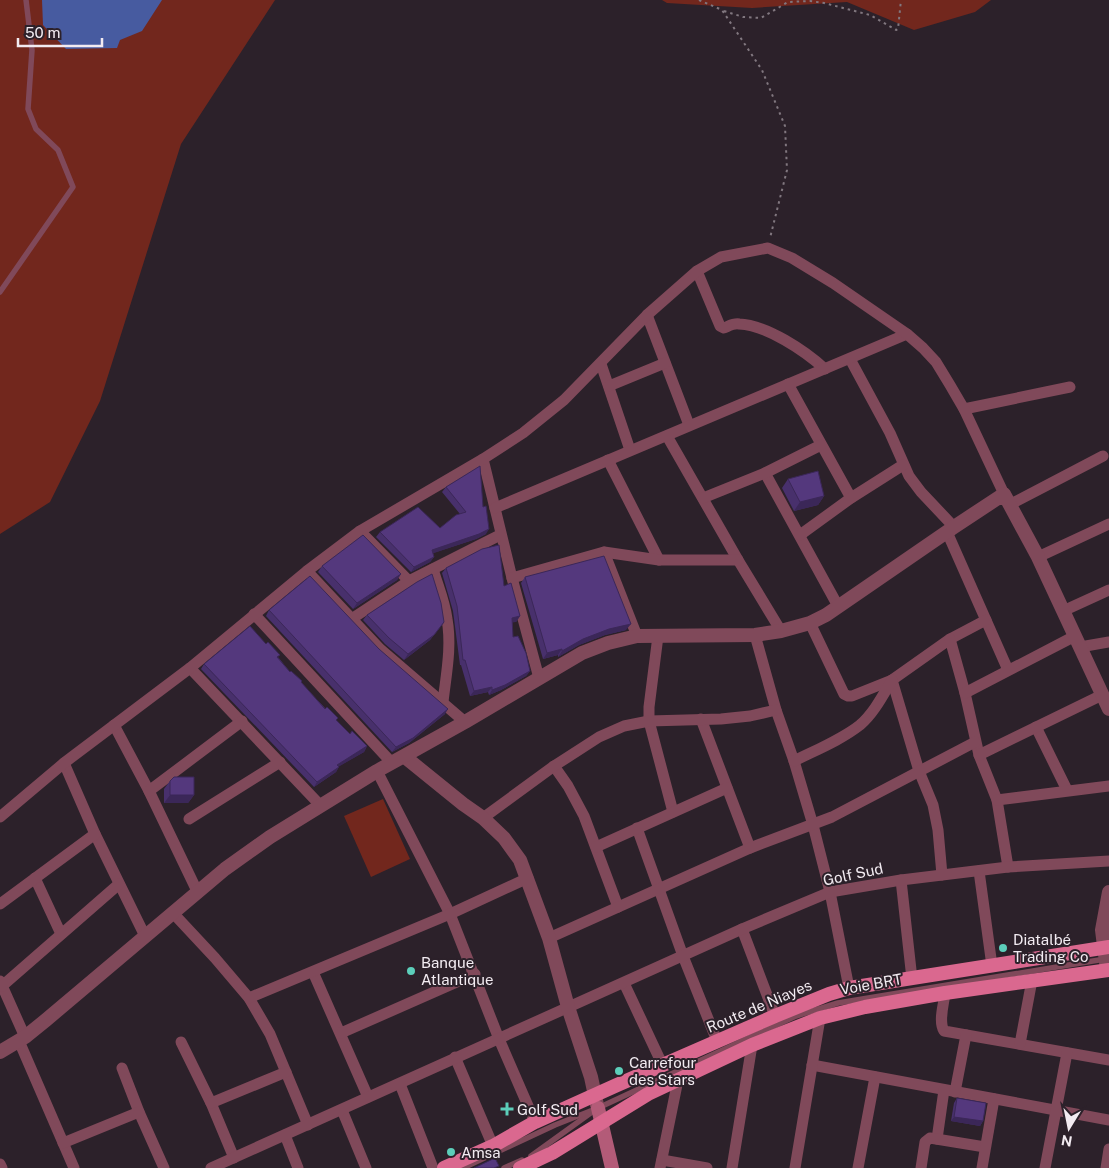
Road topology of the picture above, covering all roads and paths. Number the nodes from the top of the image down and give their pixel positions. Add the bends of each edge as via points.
1 (26, 0) edge
2 (699, 0) edge
3 (901, 0) edge
4 (722, 10) junction
5 (768, 248) junction
6 (697, 270) junction
7 (0, 292) edge
8 (647, 315) junction
9 (907, 334) junction
10 (850, 359) junction
11 (601, 364) junction
12 (665, 364) junction
13 (825, 369) junction
14 (788, 384) junction
15 (609, 386) junction
16 (1070, 387) dead end
17 (964, 409) junction
18 (690, 425) junction
19 (667, 436) junction
20 (821, 445) junction
21 (630, 450) junction
22 (1104, 456) dead end
23 (483, 460) junction
24 (608, 460) junction
25 (903, 465) junction
26 (765, 473) junction
27 (703, 498) junction
28 (851, 498) junction
29 (1008, 499) junction
30 (495, 508) junction
31 (1109, 524) edge
32 (950, 530) junction
33 (360, 531) junction
34 (500, 535) junction
35 (800, 535) junction
36 (604, 552) junction
37 (1038, 557) junction
38 (659, 560) junction
39 (738, 560) junction
40 (433, 570) junction
41 (307, 571) junction
42 (512, 578) junction
43 (409, 582) junction
44 (1109, 590) edge
45 (838, 606) junction
46 (1063, 611) junction
47 (254, 614) junction
48 (353, 618) junction
49 (986, 620) junction
50 (810, 623) junction
51 (781, 631) junction
52 (755, 635) junction
53 (637, 636) junction
54 (658, 636) junction
55 (950, 639) junction
56 (1078, 641) junction
57 (1109, 642) edge
58 (190, 668) junction
59 (1008, 670) junction
60 (539, 678) junction
61 (892, 680) junction
62 (965, 693) junction
63 (1102, 695) junction
64 (443, 702) junction
65 (1109, 709) edge
66 (776, 710) junction
67 (701, 719) junction
68 (242, 721) junction
69 (649, 721) junction
70 (465, 722) junction
71 (114, 725) junction
72 (1036, 727) junction
73 (976, 742) junction
74 (979, 755) junction
75 (399, 760) junction
76 (794, 761) junction
77 (280, 762) junction
78 (64, 763) junction
79 (554, 766) junction
80 (377, 771) junction
81 (919, 771) junction
82 (1109, 786) edge
83 (726, 788) junction
84 (1067, 790) junction
85 (149, 791) junction
86 (996, 800) junction
87 (320, 805) junction
88 (673, 812) junction
89 (0, 817) edge
90 (484, 818) junction
91 (189, 820) dead end
92 (813, 824) junction
93 (637, 828) junction
94 (95, 834) junction
95 (596, 847) junction
96 (750, 848) junction
97 (1109, 861) edge
98 (1008, 868) junction
99 (979, 871) junction
100 (942, 875) junction
101 (35, 878) junction
102 (528, 878) junction
103 (901, 880) junction
104 (119, 884) junction
105 (659, 889) junction
106 (830, 892) junction
107 (1109, 892) edge
108 (198, 893) junction
109 (0, 904) edge
110 (618, 907) junction
111 (173, 913) junction
112 (450, 914) junction
113 (742, 929) junction
114 (61, 934) junction
115 (145, 936) junction
116 (549, 938) junction
117 (683, 956) junction
118 (1107, 959) edge
119 (992, 966) junction
120 (313, 972) junction
121 (475, 974) junction
122 (912, 979) junction
123 (1032, 980) junction
124 (624, 982) junction
125 (1, 984) edge
126 (849, 988) junction
127 (945, 993) junction
128 (249, 998) junction
129 (568, 1007) junction
130 (775, 1016) junction
131 (820, 1018) junction
132 (341, 1033) junction
133 (966, 1035) junction
134 (499, 1038) junction
135 (22, 1039) junction
136 (716, 1041) junction
137 (181, 1042) dead end
138 (1020, 1044) junction
139 (752, 1045) junction
140 (0, 1052) edge
141 (1067, 1052) junction
142 (455, 1057) junction
143 (1109, 1060) edge
144 (812, 1065) junction
145 (663, 1066) junction
146 (122, 1068) dead end
147 (286, 1072) junction
148 (875, 1077) junction
149 (678, 1080) junction
150 (400, 1084) junction
151 (950, 1091) junction
152 (368, 1097) junction
153 (994, 1099) junction
154 (596, 1101) junction
155 (211, 1103) junction
156 (342, 1110) junction
157 (1055, 1110) junction
158 (139, 1112) junction
159 (1109, 1120) edge
160 (535, 1122) junction
161 (601, 1122) junction
162 (308, 1125) junction
163 (285, 1135) junction
164 (937, 1139) junction
165 (63, 1143) junction
166 (493, 1146) junction
167 (985, 1147) junction
168 (1109, 1149) edge
169 (230, 1162) edge
170 (0, 1164) edge
171 (661, 1164) edge
172 (2, 1168) edge
173 (74, 1168) edge
174 (164, 1168) edge
175 (211, 1168) edge
176 (298, 1168) edge
177 (366, 1168) edge
178 (433, 1168) edge
179 (444, 1168) edge
180 (463, 1168) edge
181 (504, 1168) edge
182 (520, 1168) edge
183 (612, 1168) edge
184 (707, 1168) edge
185 (732, 1168) edge
186 (795, 1168) edge
187 (858, 1168) edge
188 (921, 1168) edge
189 (982, 1168) edge
190 (1045, 1168) edge
191 (1106, 1168) edge

1 - 7 lane via 32,50 28,109 36,129 58,150 74,187
2 - 4 path
3 - 4 path via 896,30 870,15 810,1 788,2 761,18 743,17
4 - 5 path via 762,70 785,126 787,170
5 - 6 street via 721,257
5 - 9 street via 817,273
6 - 8 street
6 - 13 street via 720,326 724,328 737,323 757,326 807,353
8 - 11 street
8 - 12 street
9 - 10 street
9 - 17 street via 936,362
10 - 13 street
10 - 25 street via 890,433
11 - 15 street
11 - 23 street via 564,400
12 - 15 street
12 - 18 street
13 - 14 street
14 - 18 street
14 - 20 street
15 - 21 street
16 - 17 street
17 - 29 street
18 - 19 street
19 - 21 street
19 - 27 street
20 - 26 street
20 - 28 street
21 - 24 street
22 - 29 street
23 - 30 street
23 - 33 street
24 - 30 street
24 - 38 street
25 - 28 street
25 - 32 street
26 - 27 street
26 - 35 street
27 - 39 street
28 - 35 street
29 - 32 street
29 - 37 street
30 - 34 street
31 - 37 street
32 - 45 street
32 - 49 street
33 - 41 street
33 - 43 street
34 - 40 street
34 - 42 street
35 - 45 street
36 - 38 street
36 - 42 street
36 - 53 street
37 - 46 street
38 - 39 street
39 - 51 street
40 - 43 street
40 - 64 street via 447,617 449,636
41 - 47 street
41 - 48 street
42 - 60 street
43 - 48 street
44 - 46 street
45 - 50 street
46 - 56 street
47 - 58 street
47 - 75 street
48 - 64 street via 380,649
49 - 55 street
49 - 59 street
50 - 51 street
50 - 61 street via 844,694 852,696
51 - 52 street
52 - 54 street
52 - 66 street
53 - 54 street
53 - 60 street via 582,653
54 - 69 street
55 - 61 street
55 - 62 street
56 - 57 street
56 - 59 street
56 - 63 street
58 - 68 street
58 - 71 street
59 - 62 street
60 - 70 street
61 - 76 street via 861,724
61 - 81 street
62 - 73 street
63 - 65 street
63 - 72 street
64 - 70 street
66 - 67 street via 750,716
66 - 76 street
67 - 69 street
67 - 83 street
68 - 77 street
68 - 85 street
69 - 79 street via 624,726 599,737
69 - 88 street
70 - 75 street
71 - 78 street
71 - 85 street
72 - 74 street
72 - 84 street
73 - 74 street
73 - 81 street
74 - 86 street
75 - 80 street
75 - 90 street
76 - 92 street
77 - 87 street
77 - 91 street
78 - 89 street
78 - 94 street
79 - 90 street
79 - 95 street via 584,816
80 - 87 street
80 - 112 street
81 - 92 street
81 - 100 street via 933,804
82 - 84 street
83 - 88 street
83 - 96 street
84 - 86 street
85 - 108 street
86 - 98 street
87 - 108 street via 270,836
88 - 93 street
90 - 102 street via 504,838
92 - 96 street
92 - 106 street
93 - 95 street
93 - 105 street
94 - 101 street
94 - 104 street
95 - 110 street
96 - 105 street
97 - 98 street, Golf Sud
98 - 99 street, Golf Sud
99 - 100 street, Golf Sud
99 - 119 street
100 - 103 street, Golf Sud
101 - 109 street
101 - 114 street
102 - 112 street
102 - 116 street
103 - 106 street, Golf Sud
103 - 122 street
104 - 114 street
104 - 115 street
105 - 110 street
105 - 117 street
106 - 113 street, Golf Sud
106 - 126 street
107 - 118 street via 1102,930
108 - 111 street
110 - 116 street
111 - 115 street
111 - 128 street
112 - 120 street
112 - 121 street
113 - 117 street, Golf Sud
113 - 130 street
114 - 125 street
115 - 135 street
116 - 129 street
117 - 124 street, Golf Sud
117 - 136 street
118 - 119 main road, Route de Niayes
118 - 123 main road
118 - 154 lane, Voie BRT via 838,1003 796,1016
119 - 122 main road, Route de Niayes
120 - 128 street
120 - 132 street
121 - 132 street
121 - 134 street
122 - 126 main road, Route de Niayes
123 - 127 main road
123 - 138 street
124 - 129 street, Golf Sud
124 - 145 street
125 - 135 street
126 - 130 main road, Route de Niayes
127 - 131 main road
127 - 133 street via 941,1026 944,1030
128 - 147 street via 270,1034
129 - 134 street, Golf Sud
129 - 154 street
130 - 136 main road, Route de Niayes
131 - 139 main road
131 - 144 street
132 - 152 street
133 - 138 street
133 - 151 street
134 - 142 street, Golf Sud
134 - 160 street
135 - 140 street
135 - 165 street
136 - 145 main road, Route de Niayes
137 - 155 street
138 - 141 street
139 - 149 main road
139 - 185 street
141 - 143 street
141 - 157 street
142 - 150 street, Golf Sud
142 - 166 street
144 - 148 street
144 - 186 street
145 - 154 main road, Route de Niayes
146 - 158 street
147 - 155 street
147 - 162 street
148 - 151 street
148 - 187 street
149 - 161 main road
149 - 171 street
150 - 152 street, Golf Sud
150 - 178 street
151 - 153 street
151 - 164 street
152 - 156 street, Golf Sud
153 - 157 street
153 - 167 street
154 - 160 main road, Route de Niayes
154 - 161 main road
154 - 180 lane, Voie BRT via 555,1125
154 - 181 lane, Voie BRT via 535,1154
155 - 169 street
156 - 162 street, Golf Sud
156 - 177 street
157 - 159 street
157 - 190 street
158 - 165 street
158 - 174 street
160 - 166 main road, Route de Niayes
161 - 182 main road via 552,1153
161 - 183 main road
162 - 163 street, Golf Sud
163 - 169 street, Golf Sud
163 - 176 street
164 - 167 street
164 - 188 street via 927,1139
165 - 173 street
166 - 179 main road, Route de Niayes
167 - 189 street
168 - 191 street
169 - 175 street, Golf Sud
170 - 172 street
171 - 184 street

